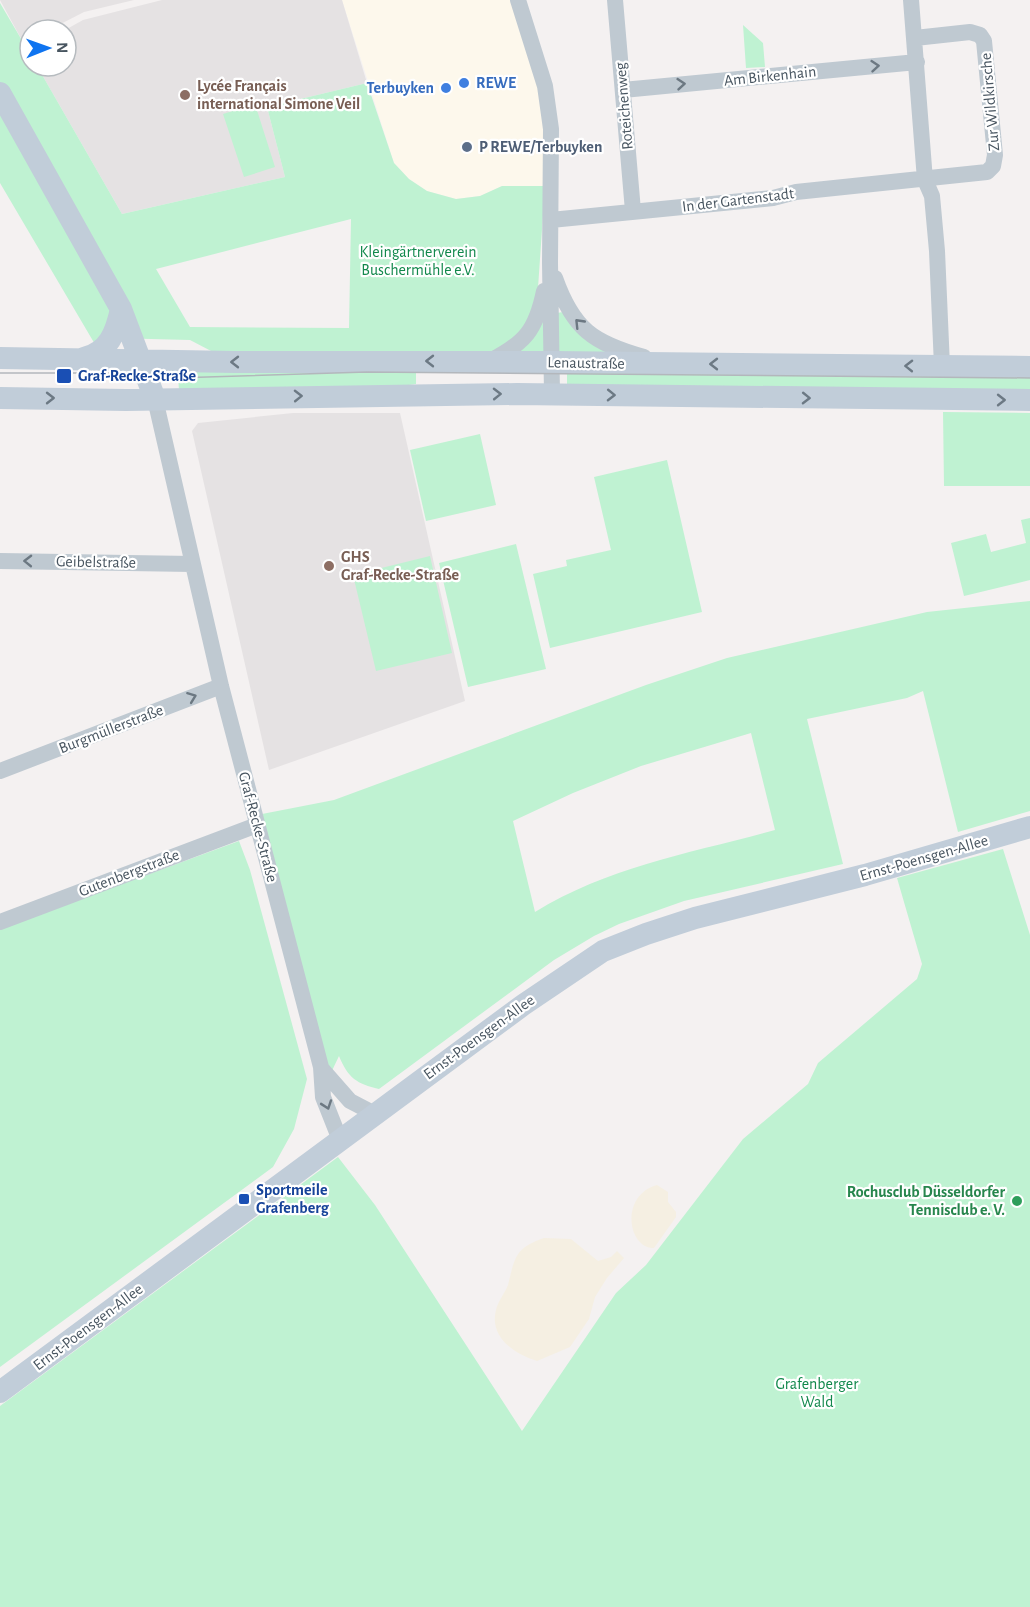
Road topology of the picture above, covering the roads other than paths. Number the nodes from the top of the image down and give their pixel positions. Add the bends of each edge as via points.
1 (518, 0) edge
2 (615, 0) edge
3 (911, 0) edge
4 (915, 38) junction
5 (917, 62) junction
6 (623, 90) junction
7 (0, 93) edge
8 (926, 180) junction
9 (633, 211) junction
10 (551, 220) junction
11 (550, 263) junction
12 (121, 309) junction
13 (0, 358) edge
14 (83, 358) junction
15 (488, 362) junction
16 (552, 362) junction
17 (669, 364) junction
18 (942, 366) junction
19 (145, 367) junction
20 (1030, 367) edge
21 (552, 394) junction
22 (0, 398) edge
23 (100, 398) junction
24 (155, 399) junction
25 (1030, 400) edge
26 (0, 561) edge
27 (192, 564) junction
28 (221, 686) junction
29 (0, 771) edge
30 (257, 825) junction
31 (1030, 827) edge
32 (0, 922) edge
33 (321, 1067) junction
34 (375, 1114) junction
35 (340, 1140) junction
36 (0, 1392) edge

1 - 10 street via 548,101
2 - 6 street, Roteichenweg
3 - 4 street
4 - 5 street
4 - 8 street, Zur Wildkirsche via 970,32 980,35 986,47 995,155 987,172
6 -> 5 street, Am Birkenhain
5 - 8 street
6 - 9 street, Roteichenweg
7 - 12 main road, Graf-Recke-Straße
8 - 9 street, In der Gartenstadt
8 - 18 street via 932,196 937,251
9 - 10 street, In der Gartenstadt
10 - 11 street
11 - 15 street via 541,306 530,331 513,349
11 - 16 street
17 -> 11 street via 619,350 592,336 564,305
12 - 14 main road via 109,342 96,354
12 - 19 main road, Graf-Recke-Straße
13 - 14 main road, Lenaustraße
14 - 19 main road, Lenaustraße
15 - 16 main road, Lenaustraße
15 -> 19 main road, Lenaustraße via 225,362
16 - 17 main road, Lenaustraße
16 - 21 street
18 -> 17 main road, Lenaustraße
18 - 20 main road, Lenaustraße
19 - 23 main road via 145,387 138,392 112,392
19 - 24 main road, Graf-Recke-Straße
24 -> 21 main road, Lenaustraße
21 -> 25 main road, Lenaustraße
22 -> 23 main road
23 - 24 main road, Lenaustraße
24 - 27 street, Graf-Recke-Straße
27 -> 26 street, Geibelstraße
27 - 28 street, Graf-Recke-Straße
29 -> 28 street, Burgmüllerstraße
28 - 30 street, Graf-Recke-Straße
30 - 32 street, Gutenbergstraße
30 - 33 street, Graf-Recke-Straße
31 - 34 main road, Ernst-Poensgen-Allee via 871,874 695,918 611,948 559,979
33 - 34 street, Graf-Recke-Straße via 350,1101
33 -> 35 street, Graf-Recke-Straße via 323,1097
34 - 35 main road, Ernst-Poensgen-Allee
35 - 36 main road, Ernst-Poensgen-Allee

